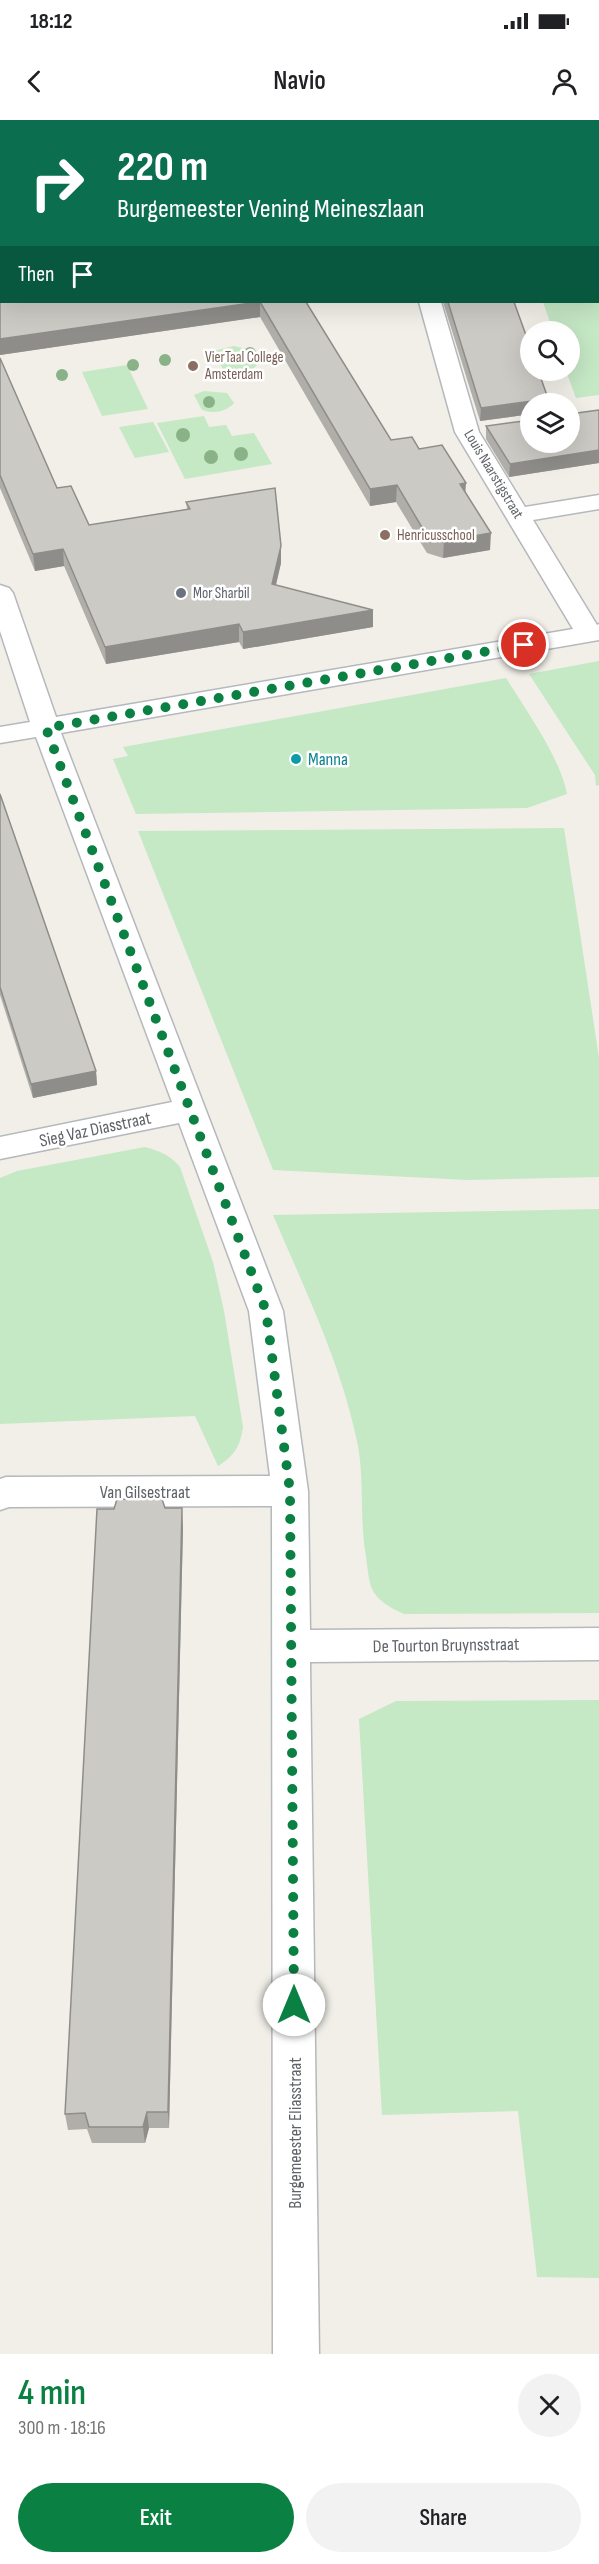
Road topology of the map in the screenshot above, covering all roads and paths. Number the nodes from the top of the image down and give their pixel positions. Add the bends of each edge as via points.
1 (430, 303) edge
2 (599, 502) edge
3 (519, 515) junction
4 (0, 593) edge
5 (594, 632) edge
6 (46, 728) junction
7 (0, 735) edge
8 (189, 1110) junction
9 (0, 1148) edge
10 (290, 1491) junction
11 (0, 1495) edge
12 (599, 1644) edge
13 (292, 1646) junction
14 (296, 2354) edge

1 - 3 street, Louis Naarstigstraat via 478,431
2 - 3 street
3 - 5 street, Louis Naarstigstraat
4 - 6 street, Burgemeester Eliasstraat
5 - 6 street
6 - 7 street
6 - 8 street, Burgemeester Eliasstraat
8 - 9 street, Sieg Vaz Diasstraat
8 - 10 street, Burgemeester Eliasstraat via 266,1311
10 - 11 street, Van Gilsestraat
10 - 13 street, Burgemeester Eliasstraat
12 - 13 street, De Tourton Bruynsstraat
13 - 14 street, Burgemeester Eliasstraat

